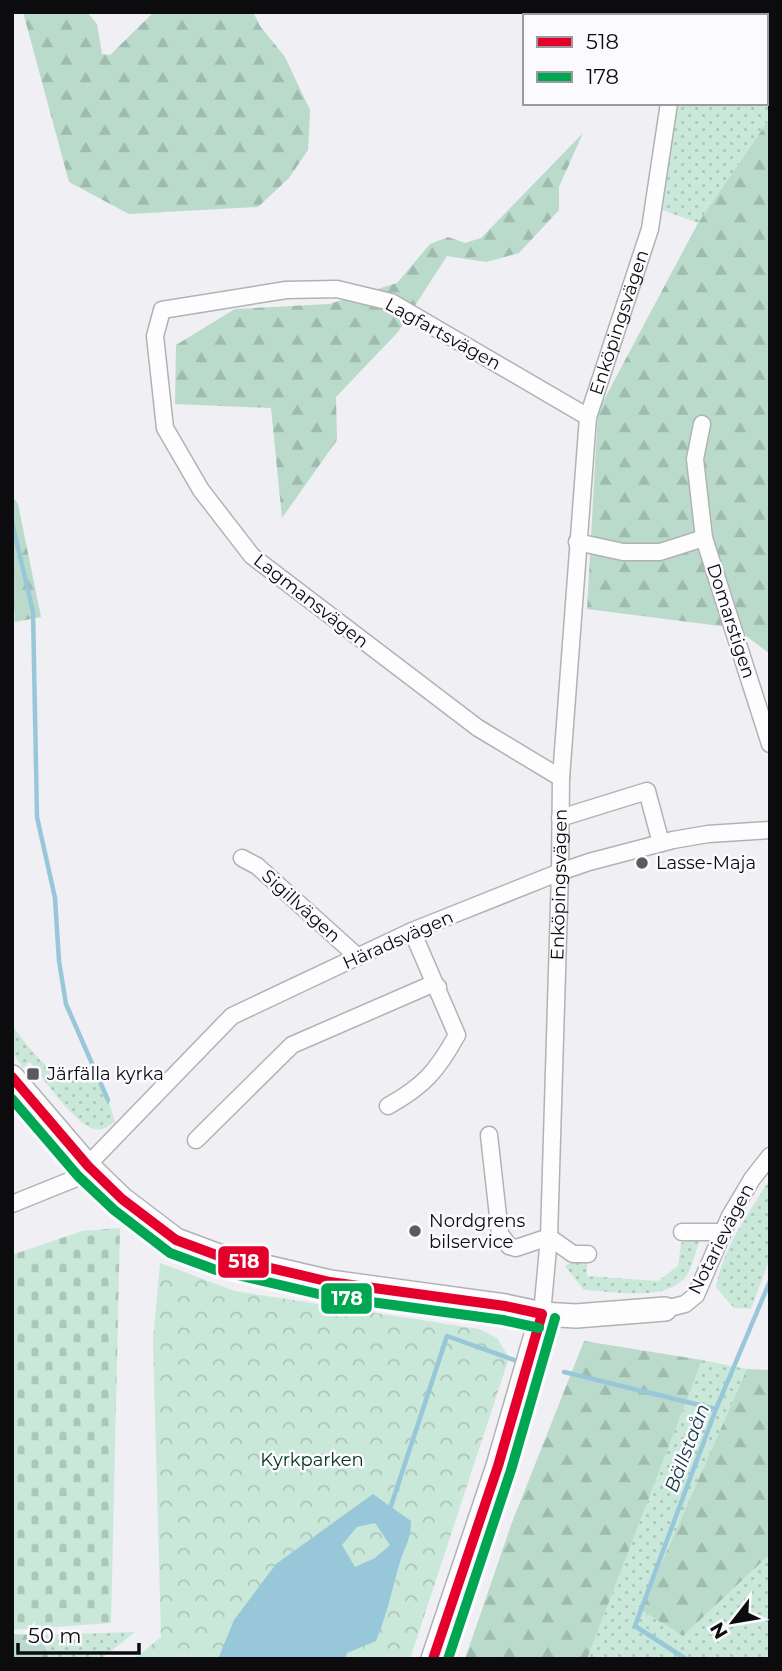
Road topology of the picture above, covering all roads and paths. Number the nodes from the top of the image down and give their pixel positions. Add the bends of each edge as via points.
1 (669, 105) edge
2 (162, 310) joint
3 (588, 417) junction
4 (702, 424) dead end
5 (704, 538) junction
6 (577, 542) junction
7 (770, 744) edge
8 (561, 778) junction
9 (560, 818) junction
10 (770, 830) edge
11 (661, 843) junction
12 (242, 858) dead end
13 (560, 872) junction
14 (412, 931) junction
15 (358, 957) junction
16 (438, 987) junction
17 (12, 1077) edge
18 (388, 1106) dead end
19 (489, 1135) dead end
20 (197, 1140) dead end
21 (770, 1156) edge
22 (88, 1166) junction
23 (12, 1204) edge
24 (682, 1232) dead end
25 (722, 1232) junction
26 (549, 1237) junction
27 (588, 1254) dead end
28 (664, 1309) joint
29 (542, 1314) junction
30 (433, 1659) edge

1 - 3 street, Enköpingsvägen via 650,229
2 - 3 street, Lagfartsvägen via 286,290 337,289 391,302
2 - 8 street, Lagmansvägen via 155,336 165,428 201,490 252,556 478,729
3 - 6 street, Enköpingsvägen
4 - 5 street, Domarstigen via 695,459
5 - 6 street via 660,552 623,552
5 - 7 street, Domarstigen
6 - 8 street, Enköpingsvägen
8 - 9 street, Enköpingsvägen
9 - 11 street via 647,792
9 - 13 street, Enköpingsvägen
10 - 11 street, Häradsvägen
11 - 13 street, Häradsvägen
12 - 15 street, Sigillvägen via 257,866
13 - 14 street, Häradsvägen
13 - 26 street, Enköpingsvägen
14 - 15 street, Häradsvägen
14 - 16 street
15 - 22 street, Häradsvägen via 232,1016
16 - 18 street via 457,1035 441,1064 415,1091
16 - 20 street via 430,985 292,1045
17 - 22 street
19 - 26 street via 500,1234 516,1248
21 - 25 street, Notarievägen
22 - 23 street, Häradsvägen via 74,1179
22 - 29 street via 176,1240 219,1256 330,1282
24 - 25 street
25 - 28 street, Notarievägen via 696,1295 685,1304
26 - 27 street via 573,1254
26 - 29 street, Enköpingsvägen
28 - 29 street
29 - 30 street, Enköpingsvägen via 498,1466

